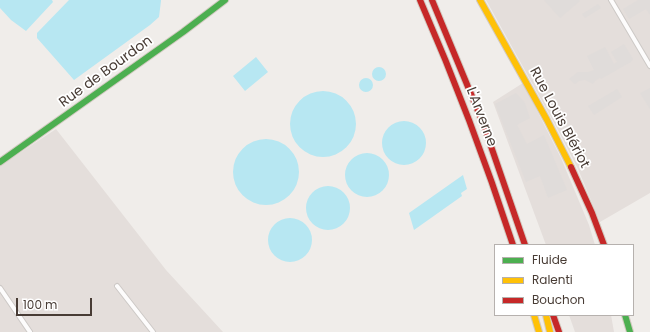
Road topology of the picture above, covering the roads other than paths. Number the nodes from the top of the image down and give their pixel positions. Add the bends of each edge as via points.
1 (225, 0) edge
2 (420, 0) edge
3 (432, 0) edge
4 (480, 0) edge
5 (611, 0) edge
6 (650, 66) edge
7 (0, 162) edge
8 (513, 244) edge
9 (524, 244) edge
10 (604, 244) edge
11 (117, 286) dead end
12 (0, 288) edge
13 (534, 316) edge
14 (546, 316) edge
15 (553, 316) edge
16 (625, 316) edge
17 (30, 332) edge
18 (154, 332) edge
19 (539, 332) edge
20 (550, 332) edge
21 (559, 332) edge
22 (630, 332) edge

1 - 7 main road, Rue de Bourdon
2 - 8 main road, L'Arverne via 466,109
3 - 9 main road, L'Arverne via 483,123
4 - 10 main road, Rue Louis Blériot via 552,127
5 - 6 street
11 - 18 street
12 - 17 street
13 - 19 main road
14 - 20 main road
15 - 21 main road
16 - 22 main road

